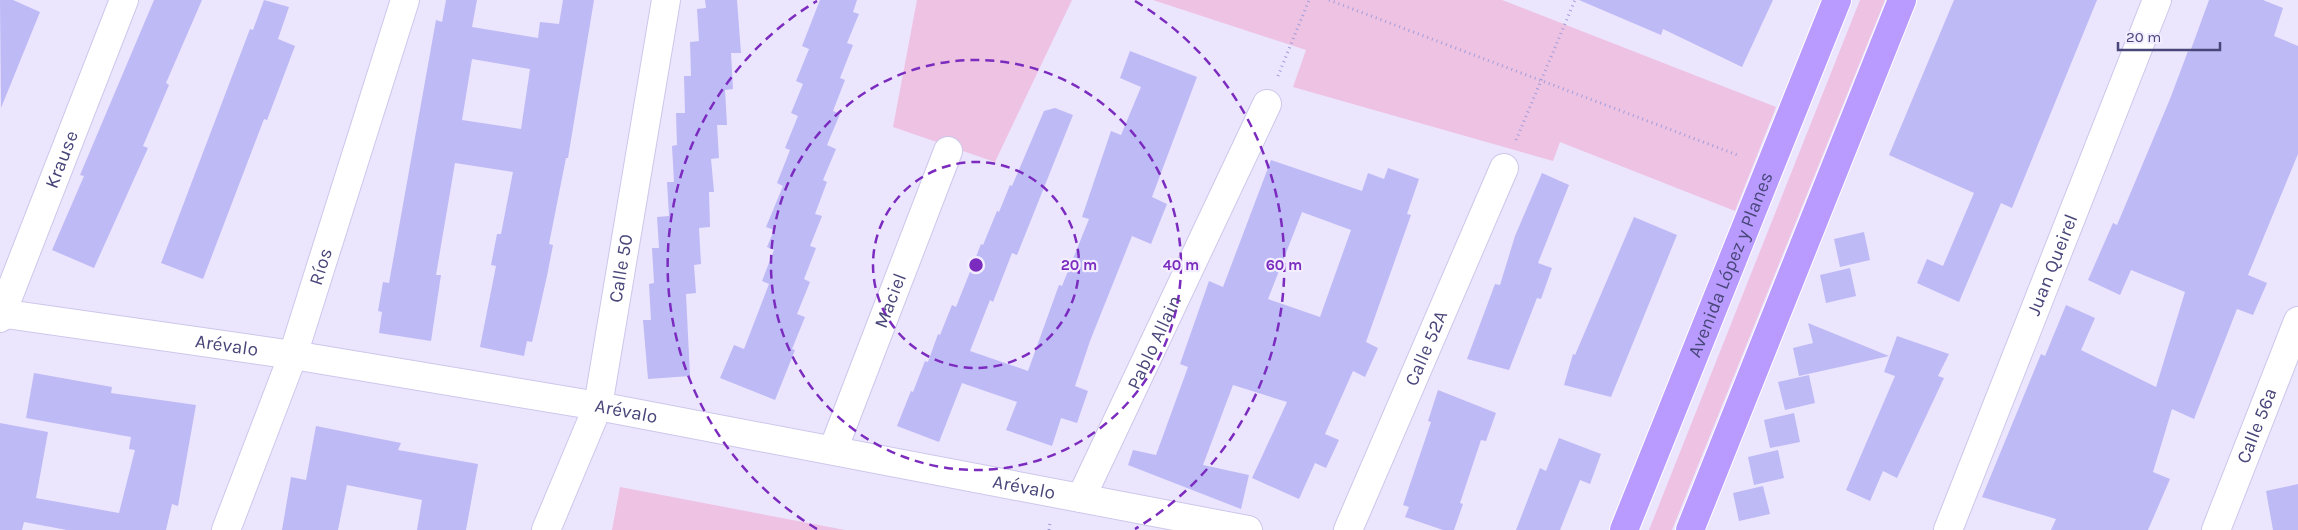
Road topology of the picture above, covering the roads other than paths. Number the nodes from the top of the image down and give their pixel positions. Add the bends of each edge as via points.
1 (124, 0) edge
2 (405, 0) edge
3 (666, 0) edge
4 (1838, 0) edge
5 (1902, 0) edge
6 (2157, 0) edge
7 (1267, 104) road end
8 (948, 151) dead end
9 (1504, 168) road end
10 (1, 315) edge
11 (2298, 322) edge
12 (294, 355) junction
13 (598, 406) junction
14 (833, 450) junction
15 (1081, 498) junction
16 (226, 530) edge
17 (546, 530) edge
18 (1248, 530) edge
19 (1348, 530) edge
20 (1624, 530) edge
21 (1690, 530) edge
22 (1948, 530) edge
23 (2216, 530) edge

1 - 10 street, Krause
2 - 12 street, Ríos
3 - 13 street, Calle 50
4 - 20 main road, Avenida López y Planes
5 - 21 main road
6 - 22 street, Juan Queirel
7 - 15 street, Pablo Allain
8 - 14 street, Maciel
9 - 19 street, Calle 52A
10 - 12 street, Arévalo
11 - 23 street, Calle 56a
12 - 13 street, Arévalo
12 - 16 street, Ríos
13 - 14 street, Arévalo
13 - 17 street, Calle 50
14 - 15 street, Arévalo
15 - 18 street, Arévalo

